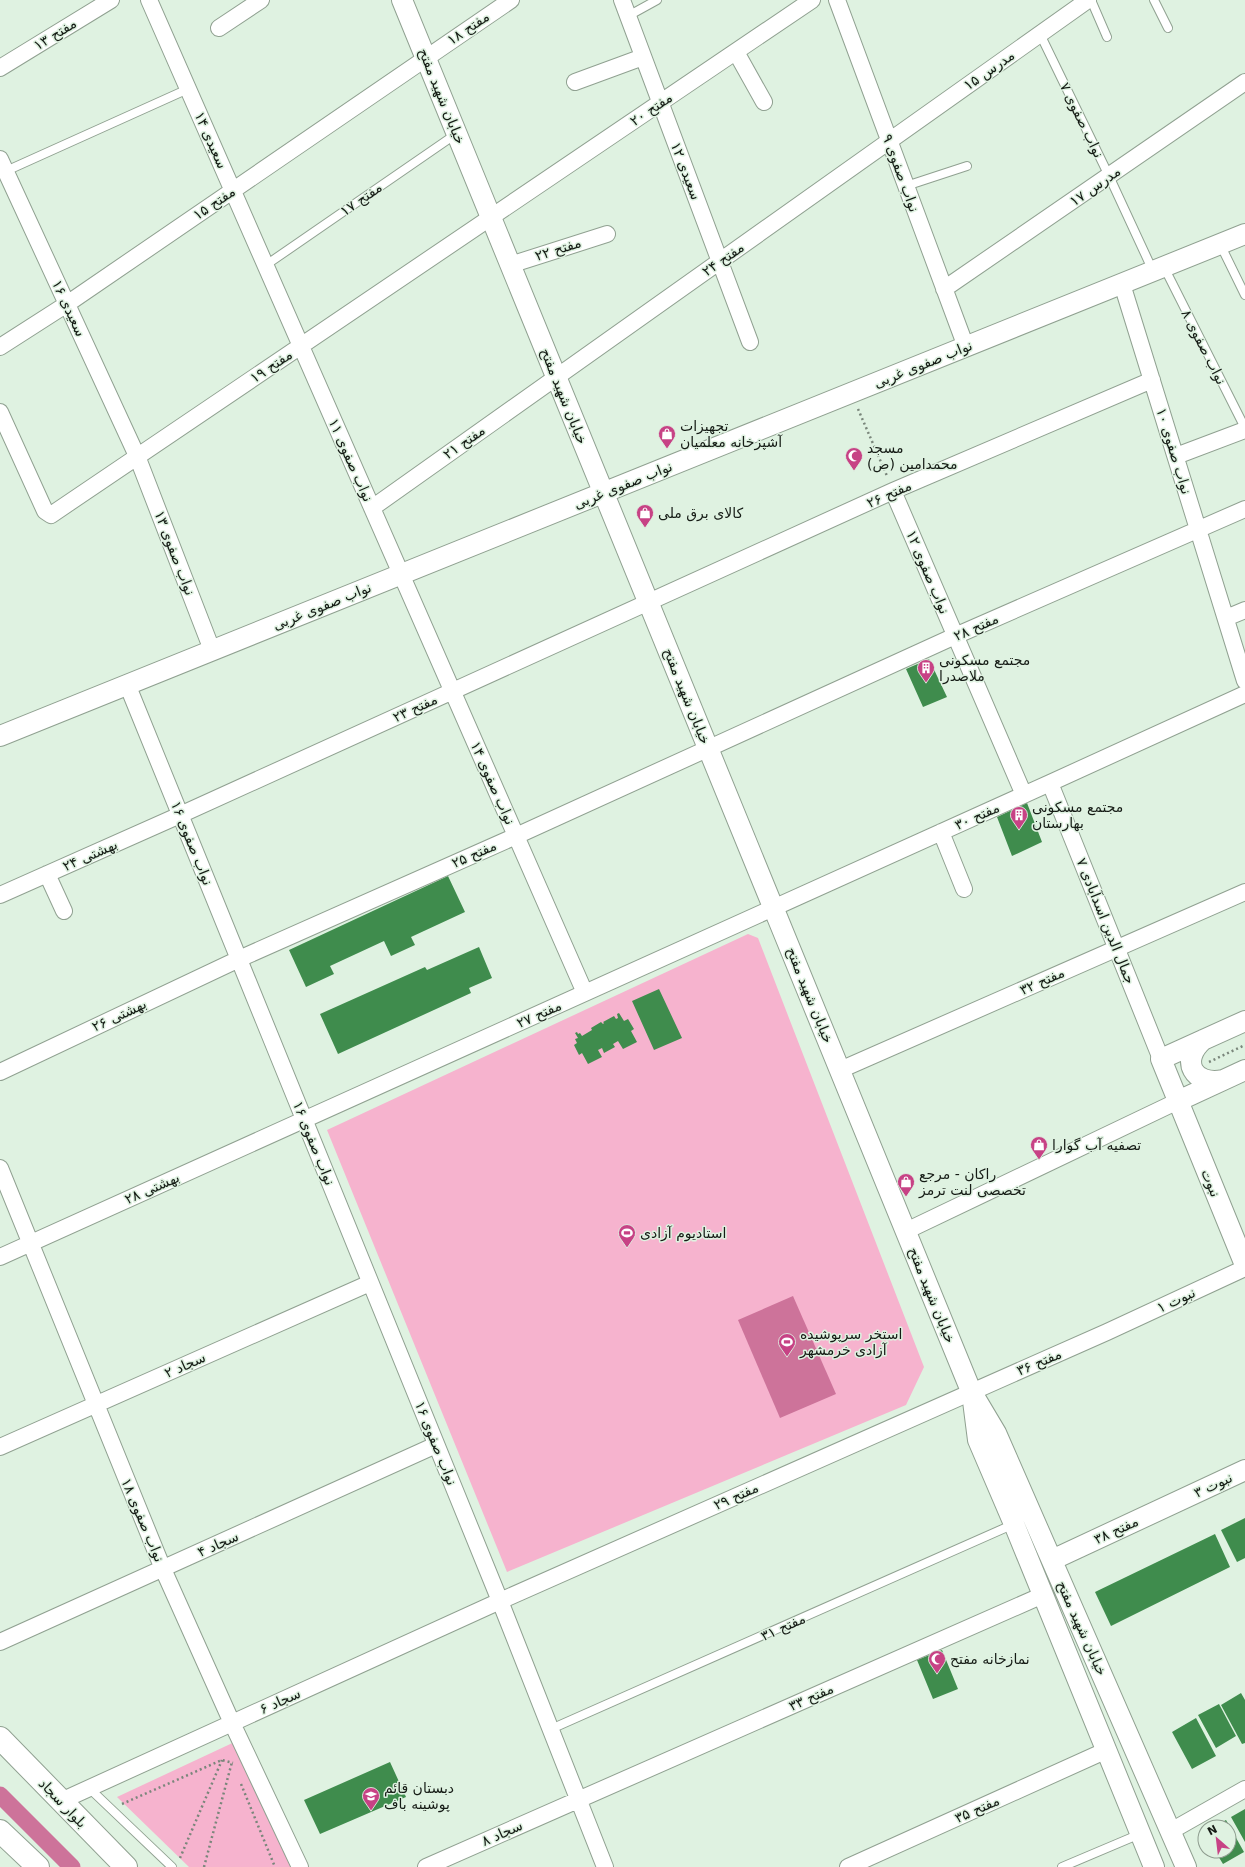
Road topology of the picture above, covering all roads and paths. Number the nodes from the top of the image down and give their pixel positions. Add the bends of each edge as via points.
1 (111, 0) edge
2 (149, 0) edge
3 (261, 0) edge
4 (402, 0) edge
5 (511, 0) edge
6 (622, 0) edge
7 (657, 0) edge
8 (812, 0) edge
9 (837, 0) edge
10 (1089, 0) edge
11 (1154, 0) edge
12 (628, 16) junction
13 (219, 28) dead end
14 (1168, 28) dead end
15 (1040, 34) junction
16 (1107, 37) dead end
17 (736, 52) junction
18 (426, 57) junction
19 (643, 57) junction
20 (0, 68) edge
21 (575, 82) dead end
22 (1245, 82) edge
23 (188, 89) junction
24 (764, 102) dead end
25 (660, 103) junction
26 (457, 133) junction
27 (890, 141) junction
28 (3, 165) edge
29 (967, 166) dead end
30 (1109, 176) junction
31 (906, 186) junction
32 (233, 190) junction
33 (491, 217) junction
34 (607, 234) dead end
35 (1245, 234) edge
36 (1220, 244) junction
37 (720, 261) junction
38 (266, 265) junction
39 (510, 265) junction
40 (1158, 269) junction
41 (1122, 284) junction
42 (944, 289) junction
43 (1245, 295) edge
44 (67, 304) junction
45 (750, 342) dead end
46 (300, 346) junction
47 (0, 347) edge
48 (966, 347) junction
49 (557, 377) junction
50 (1152, 380) junction
51 (851, 393) junction
52 (0, 412) edge
53 (1245, 429) edge
54 (137, 456) junction
55 (1176, 456) junction
56 (604, 492) junction
57 (893, 492) junction
58 (372, 508) junction
59 (1245, 509) edge
60 (1199, 530) junction
61 (400, 574) junction
62 (649, 602) junction
63 (1245, 610) edge
64 (1226, 618) junction
65 (956, 636) junction
66 (212, 650) junction
67 (1245, 681) edge
68 (127, 684) junction
69 (452, 691) junction
70 (1245, 694) edge
71 (0, 736) edge
72 (709, 748) junction
73 (1050, 783) junction
74 (1024, 795) junction
75 (180, 815) junction
76 (941, 832) junction
77 (516, 836) junction
78 (47, 874) junction
79 (964, 889) dead end
80 (1245, 892) edge
81 (0, 895) edge
82 (774, 908) junction
83 (64, 911) dead end
84 (1116, 948) junction
85 (239, 959) junction
86 (585, 993) junction
87 (1245, 1021) edge
88 (1203, 1040) junction
89 (1245, 1045) edge
90 (1161, 1059) junction
91 (1191, 1064) junction
92 (840, 1070) junction
93 (1245, 1070) edge
94 (0, 1072) edge
95 (1223, 1080) junction
96 (1178, 1101) junction
97 (304, 1119) junction
98 (0, 1168) edge
99 (906, 1231) junction
100 (31, 1243) junction
101 (0, 1257) edge
102 (1245, 1266) edge
103 (370, 1283) junction
104 (1107, 1332) joint
105 (971, 1391) junction
106 (95, 1405) junction
107 (436, 1444) junction
108 (0, 1447) edge
109 (1245, 1470) edge
110 (1180, 1500) joint
111 (1014, 1524) junction
112 (1052, 1560) junction
113 (163, 1569) junction
114 (1043, 1595) junction
115 (500, 1601) junction
116 (0, 1642) edge
117 (232, 1723) junction
118 (551, 1729) junction
119 (0, 1738) edge
120 (1107, 1750) junction
121 (222, 1760) junction
122 (232, 1762) junction
123 (235, 1769) dead end
124 (241, 1783) dead end
125 (89, 1788) junction
126 (1245, 1789) edge
127 (578, 1799) junction
128 (61, 1801) junction
129 (111, 1808) junction
130 (0, 1831) edge
131 (1171, 1831) junction
132 (1141, 1834) junction
133 (179, 1860) dead end
134 (38, 1867) edge
135 (126, 1867) edge
136 (172, 1867) edge
137 (204, 1867) edge
138 (275, 1867) edge
139 (300, 1867) edge
140 (426, 1867) edge
141 (605, 1867) edge
142 (848, 1867) edge
143 (1062, 1867) edge
144 (1154, 1867) edge
145 (1186, 1867) edge

1 - 20 street, مفتح ۱۳
2 - 23 street, سعیدی ۱۴
3 - 13 street
4 - 18 street, خیابان شهید مفتح
5 - 18 street, مفتح ۱۸
6 - 12 street, سعیدی ۱۲
7 - 12 lane
8 - 17 street, مفتح ۲۰
9 - 27 street, نواب صفوی ۹
10 - 15 street, مدرس ۱۵
10 - 16 lane
11 - 14 lane
12 - 19 street, سعیدی ۱۲
15 - 27 street, مدرس ۱۵
15 - 30 lane, نواب صفوی ۷
17 - 24 street
17 - 25 street, مفتح ۲۰
18 - 26 street, خیابان شهید مفتح
18 - 32 street, مفتح ۱۵
19 - 21 street
19 - 25 street, سعیدی ۱۲
22 - 30 street, مدرس ۱۷
23 - 28 lane
23 - 32 street, سعیدی ۱۴
25 - 33 street, مفتح ۲۰
25 - 37 street, سعیدی ۱۲
26 - 33 street, خیابان شهید مفتح
26 - 38 lane, مفتح ۱۷
27 - 31 street, نواب صفوی ۹
27 - 37 street, مفتح ۲۴
28 - 44 street, سعیدی ۱۶
29 - 31 lane
30 - 40 lane, نواب صفوی ۷
30 - 42 street, مدرس ۱۷
31 - 42 street, نواب صفوی ۹
32 - 38 street, سعیدی ۱۴
32 - 44 street, مفتح ۱۵
33 - 39 street, خیابان شهید مفتح
33 - 46 street, مفتح ۱۹
34 - 39 street, مفتح ۲۲
35 - 36 street, نواب صفوی غربی
36 - 40 street, نواب صفوی غربی
36 - 43 lane
37 - 45 street, سعیدی ۱۲
37 - 49 street, مفتح ۲۴
38 - 46 street, سعیدی ۱۴
39 - 49 street, خیابان شهید مفتح
40 - 41 street, نواب صفوی غربی
40 - 53 lane, نواب صفوی ۸
41 - 48 street, نواب صفوی غربی
41 - 50 street, نواب صفوی ۱۰
42 - 48 street, نواب صفوی ۹
44 - 47 street, مفتح ۱۵
44 - 54 street, سعیدی ۱۶
46 - 54 street, مفتح ۱۹
46 - 58 street, نواب صفوی ۱۱
48 - 51 street, نواب صفوی غربی
49 - 56 street, خیابان شهید مفتح
49 - 58 street, مفتح ۲۱
50 - 55 street, نواب صفوی ۱۰
50 - 57 street, مفتح ۲۶
51 - 56 street, نواب صفوی غربی
51 - 57 path
52 - 54 street, مفتح ۱۹ via 45,511 50,515
53 - 55 street
54 - 66 street, نواب صفوی ۱۳
55 - 60 street, نواب صفوی ۱۰
56 - 61 street, نواب صفوی غربی
56 - 62 street, خیابان شهید مفتح
57 - 62 street, مفتح ۲۶
57 - 65 street, نواب صفوی ۱۲
58 - 61 street, نواب صفوی ۱۱
59 - 60 street, مفتح ۲۸
60 - 64 street, نواب صفوی ۱۰
60 - 65 street, مفتح ۲۸
61 - 66 street, نواب صفوی غربی
61 - 69 street, نواب صفوی ۱۴
62 - 69 street, مفتح ۲۳
62 - 72 street, خیابان شهید مفتح
63 - 64 street
64 - 67 street, نواب صفوی ۱۰
65 - 72 street, مفتح ۲۸
65 - 74 street, نواب صفوی ۱۲
66 - 68 street, نواب صفوی غربی
68 - 71 street, نواب صفوی غربی
68 - 75 street, نواب صفوی ۱۶
69 - 75 street, مفتح ۲۳
69 - 77 street, نواب صفوی ۱۴
70 - 73 street, مفتح ۳۰
72 - 77 street, مفتح ۲۵
72 - 82 street, خیابان شهید مفتح
73 - 74 street, مفتح ۳۰
73 - 84 street, جمال الدین اسدآبادی ۷
74 - 76 street, مفتح ۳۰
75 - 78 street, بهشتی ۲۴
75 - 85 street, نواب صفوی ۱۶
76 - 79 street
76 - 82 street, مفتح ۳۰
77 - 85 street, مفتح ۲۵
77 - 86 street, نواب صفوی ۱۴
78 - 81 street, بهشتی ۲۴
78 - 83 street
80 - 84 street, مفتح ۳۲
82 - 86 street, مفتح ۲۷
82 - 92 street, خیابان شهید مفتح
84 - 90 street, جمال الدین اسدآبادی ۷
84 - 92 street, مفتح ۳۲
85 - 94 street, بهشتی ۲۶
85 - 97 street, نواب صفوی ۱۶
86 - 97 street, مفتح ۲۷
87 - 88 street
88 - 90 street
88 - 91 street via 1193,1050
89 - 91 path via 1202,1065
90 - 96 street, نبوت
91 - 95 street via 1193,1070 1203,1079 1216,1082
92 - 99 street, خیابان شهید مفتح
93 - 95 street
95 - 96 street
96 - 99 street
96 - 102 street, نبوت
97 - 100 street, بهشتی ۲۸
97 - 103 street, نواب صفوی ۱۶
98 - 100 street, نواب صفوی ۱۸
99 - 105 street, خیابان شهید مفتح
100 - 101 street, بهشتی ۲۸
100 - 106 street, نواب صفوی ۱۸
102 - 104 street, نبوت ۱
103 - 106 street, سجاد ۲
103 - 107 street, نواب صفوی ۱۶
104 - 105 street, مفتح ۳۶
105 - 111 street, خیابان شهید مفتح via 978,1440
105 - 112 street, خیابان شهید مفتح via 996,1433
105 - 115 street, مفتح ۲۹
106 - 108 street, سجاد ۲
106 - 113 street, نواب صفوی ۱۸
107 - 113 street, سجاد ۴
107 - 115 street, نواب صفوی ۱۶
109 - 110 street, نبوت ۳
110 - 112 street, مفتح ۳۸
111 - 114 street, خیابان شهید مفتح
111 - 118 lane, مفتح ۳۱
112 - 131 street, خیابان شهید مفتح
113 - 116 street, سجاد ۴
113 - 117 street, نواب صفوی ۱۸
114 - 120 street, خیابان شهید مفتح
114 - 127 street, مفتح ۳۳
115 - 117 street, سجاد ۶
115 - 118 street, نواب صفوی ۱۶
117 - 125 street, سجاد ۶
117 - 139 street, نواب صفوی ۱۸
118 - 127 street, نواب صفوی ۱۶
119 - 128 main road, بلوار سجاد
120 - 132 street, خیابان شهید مفتح
120 - 142 street, مفتح ۳۵
121 - 122 path
121 - 129 path
121 - 133 path
122 - 123 path
122 - 137 path
124 - 138 path
125 - 128 street, سجاد ۶
125 - 129 lane
126 - 131 street
127 - 140 street, سجاد ۸
127 - 141 street, نواب صفوی ۱۶
128 - 135 main road, بلوار سجاد
129 - 136 lane
130 - 134 main road
131 - 145 street, خیابان شهید مفتح
132 - 143 lane
132 - 144 street, خیابان شهید مفتح

